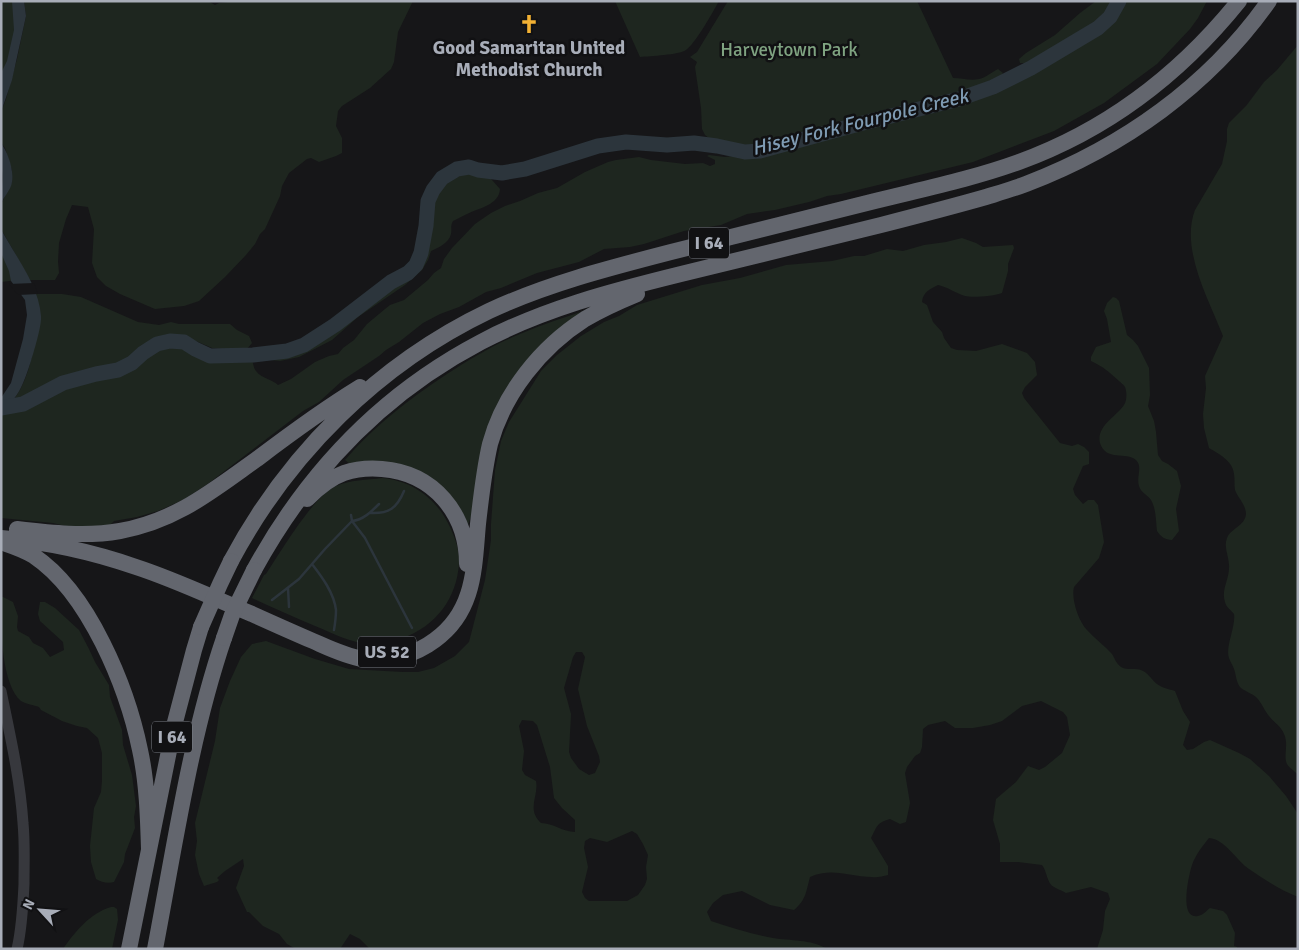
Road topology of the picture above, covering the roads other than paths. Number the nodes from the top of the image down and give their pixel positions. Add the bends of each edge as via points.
1 (1239, 1) edge
2 (1269, 1) edge
3 (682, 274) junction
4 (387, 374) junction
5 (280, 525) junction
6 (1, 527) edge
7 (18, 529) junction
8 (1, 538) edge
9 (1, 543) edge
10 (1, 691) edge
11 (148, 851) junction
12 (17, 949) edge
13 (129, 949) edge
14 (154, 949) edge

1 - 4 highway, I 64 via 1200,46 1154,87 1102,122 1047,150 964,179 635,262 546,288 461,325
2 - 3 highway, I 64 via 1244,34 1171,104 1121,138 1053,173 964,204
3 - 5 highway, I 64 via 545,314 455,356 405,390 358,430 298,498
3 - 8 highway via 615,303 585,320 555,342 521,380 503,410 491,443 482,490 474,572 467,599 445,632 414,652 389,659 351,656 136,566 76,549
4 - 7 highway via 333,404 212,492 174,514 139,527 104,534
4 - 11 highway, I 64, bridge via 362,394 304,452 266,503 230,561 192,657
5 - 7 highway, US 52 via 316,490 345,473 374,469 408,475 435,491 458,520 467,554 462,591 446,620 421,641 398,650 362,651 337,644 144,562
5 - 14 highway, I 64, bridge via 232,616 216,661 199,727
6 - 7 highway, US 52
9 - 11 highway via 32,555 61,581 88,618 112,664 127,702 140,751
10 - 12 street via 16,765 25,851
11 - 13 highway, I 64

